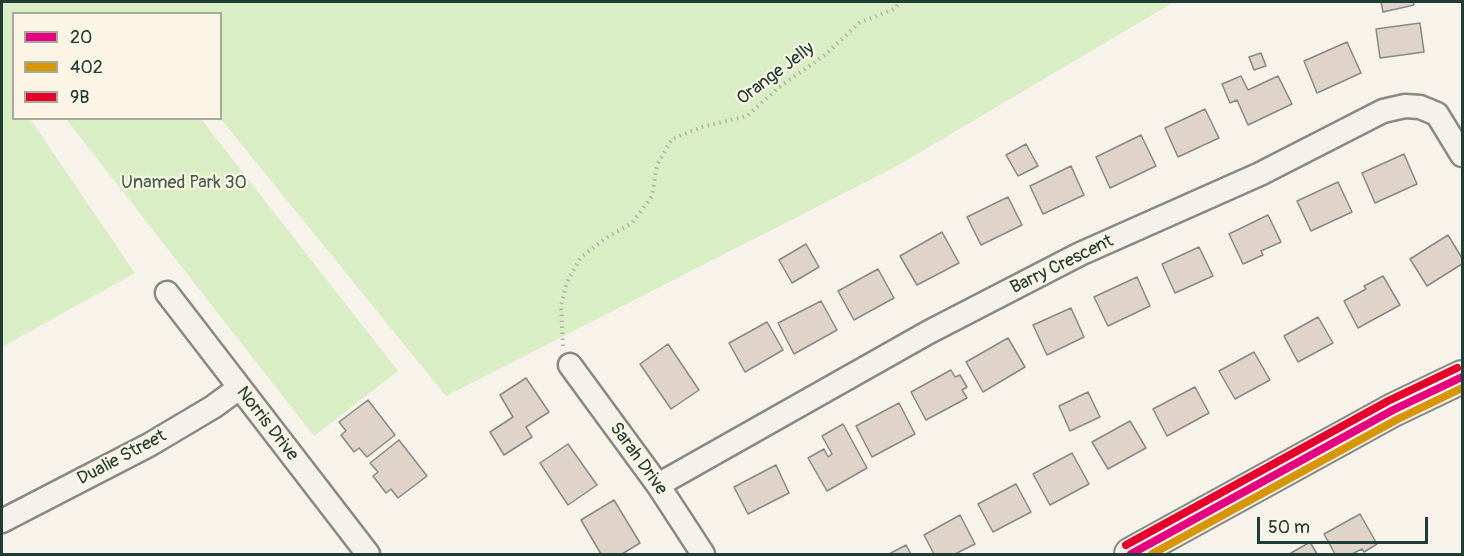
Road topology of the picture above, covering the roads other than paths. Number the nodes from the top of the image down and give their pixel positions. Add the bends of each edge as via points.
1 (1462, 155) edge
2 (167, 293) dead end
3 (570, 365) road end
4 (1462, 377) edge
5 (239, 388) junction
6 (658, 485) junction
7 (2, 521) edge
8 (368, 555) edge
9 (703, 555) edge
10 (1131, 555) edge

1 - 6 street, Barry Crescent via 1437,114 1406,106 1383,111 1260,174 1080,254 939,327
2 - 5 street, Norris Drive
3 - 6 street, Sarah Drive
4 - 10 main road via 1393,410
5 - 7 street, Dualie Street via 149,445
5 - 8 street, Norris Drive
6 - 9 street, Sarah Drive

